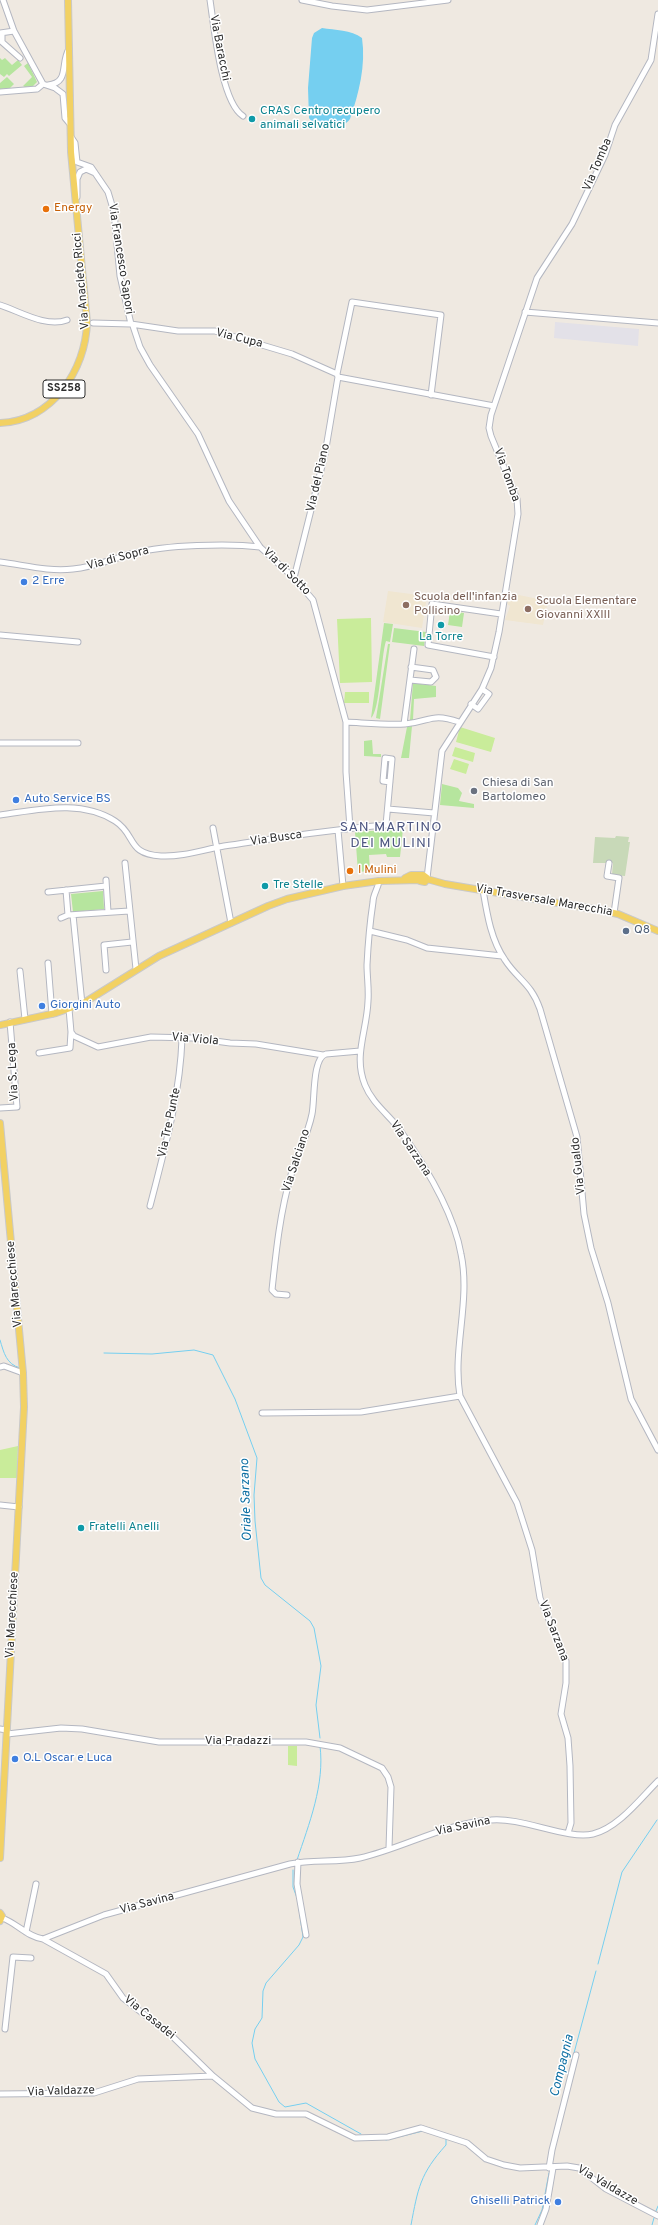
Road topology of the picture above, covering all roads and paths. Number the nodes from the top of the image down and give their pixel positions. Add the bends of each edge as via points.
1 (3, 0) edge
2 (68, 0) edge
3 (210, 0) edge
4 (302, 0) edge
5 (448, 0) edge
6 (408, 3) edge
7 (658, 14) edge
8 (14, 31) junction
9 (1, 33) edge
10 (69, 49) junction
11 (20, 58) dead end
12 (44, 85) junction
13 (0, 92) edge
14 (243, 116) dead end
15 (70, 124) junction
16 (70, 136) junction
17 (96, 174) junction
18 (75, 204) junction
19 (0, 304) edge
20 (525, 312) junction
21 (67, 320) dead end
22 (658, 322) edge
23 (93, 323) dead end
24 (132, 325) junction
25 (338, 375) junction
26 (431, 395) junction
27 (494, 406) junction
28 (1, 424) edge
29 (260, 547) junction
30 (0, 562) edge
31 (294, 578) junction
32 (501, 614) junction
33 (0, 635) edge
34 (78, 642) dead end
35 (414, 649) dead end
36 (494, 657) junction
37 (411, 667) junction
38 (410, 680) junction
39 (482, 689) junction
40 (471, 704) junction
41 (346, 722) junction
42 (459, 722) junction
43 (404, 724) junction
44 (0, 743) edge
45 (78, 743) dead end
46 (390, 782) dead end
47 (388, 809) junction
48 (434, 813) junction
49 (0, 815) edge
50 (213, 828) dead end
51 (350, 828) junction
52 (338, 830) junction
53 (218, 847) junction
54 (125, 863) dead end
55 (609, 863) dead end
56 (424, 878) junction
57 (379, 882) junction
58 (343, 886) junction
59 (66, 890) junction
60 (483, 890) junction
61 (48, 892) dead end
62 (129, 911) junction
63 (108, 912) junction
64 (614, 913) junction
65 (71, 915) junction
66 (61, 918) dead end
67 (231, 923) junction
68 (370, 931) junction
69 (658, 931) edge
70 (132, 942) junction
71 (502, 956) junction
72 (48, 963) dead end
73 (136, 969) junction
74 (106, 970) dead end
75 (20, 971) dead end
76 (82, 1004) junction
77 (69, 1009) junction
78 (52, 1014) junction
79 (25, 1019) junction
80 (4, 1022) edge
81 (71, 1032) junction
82 (182, 1039) junction
83 (360, 1051) junction
84 (39, 1053) dead end
85 (323, 1055) junction
86 (0, 1108) edge
87 (0, 1123) edge
88 (150, 1206) dead end
89 (287, 1295) dead end
90 (0, 1367) edge
91 (23, 1373) junction
92 (460, 1396) junction
93 (262, 1413) dead end
94 (658, 1450) edge
95 (0, 1505) edge
96 (19, 1507) junction
97 (0, 1729) edge
98 (7, 1732) junction
99 (658, 1781) edge
100 (568, 1833) junction
101 (389, 1848) junction
102 (0, 1858) edge
103 (298, 1862) junction
104 (36, 1884) dead end
105 (1, 1917) edge
106 (26, 1932) junction
107 (306, 1935) dead end
108 (43, 1939) junction
109 (32, 1958) dead end
110 (7, 2009) junction
111 (0, 2010) edge
112 (5, 2029) dead end
113 (576, 2055) dead end
114 (213, 2076) junction
115 (0, 2094) edge
116 (551, 2168) junction
117 (658, 2216) edge
118 (540, 2225) edge

1 - 8 street
2 - 10 main road, Via Anacleto Ricci / SS258
3 - 14 street, Via Baracchi via 222,72 237,112
4 - 6 street via 367,10
5 - 6 street
7 - 20 street, Via Tomba via 651,60 615,125 572,224 537,278
8 - 9 street
8 - 12 street
9 - 11 street via 2,42
10 - 12 street via 65,55 60,81
10 - 15 main road, Via Anacleto Ricci / SS258
12 - 13 street via 37,89
12 - 15 street via 63,94 66,118
15 - 16 main road, Via Anacleto Ricci / SS258
16 - 17 street, Via Francesco Sapori via 75,143 77,162 88,165
16 - 18 main road, Via Anacleto Ricci / SS258
17 - 18 street via 86,169 80,172
17 - 24 street, Via Francesco Sapori via 108,192 114,212 120,276
18 - 28 main road, Via Anacleto Ricci / SS258 via 87,322 80,362 65,388 46,406 24,417
19 - 21 street via 46,321
20 - 22 street
20 - 27 street, Via Tomba
23 - 24 street, Via Cupa
24 - 25 street, Via Cupa via 178,331 215,331 292,354
24 - 29 street, Via di Sotto via 150,365 198,434 229,501
25 - 26 street, Via Cupa
25 - 26 street, Via del Piano via 352,302 441,315
25 - 31 street, Via del Piano via 325,454
26 - 27 street, Via Cupa
27 - 32 street, Via Tomba via 489,428 518,508
29 - 30 street, Via di Sopra via 150,550 72,570
29 - 31 street, Via di Sotto
31 - 41 street, Via di Sotto via 312,600 317,612
32 - 36 street, Via Tomba
32 - 36 street via 432,604 428,645
33 - 34 street
35 - 37 street
36 - 39 street, Via Tomba
37 - 38 street
37 - 38 street via 433,670 436,677 431,682
38 - 43 street
39 - 40 street, Via Tomba
39 - 40 street via 488,695 478,709
40 - 42 street, Via Tomba
41 - 43 street
41 - 51 street
42 - 43 street via 449,718 431,717
42 - 48 street, Via Tomba via 442,751
44 - 45 street
46 - 47 street
47 - 48 street
47 - 51 street, Via Busca via 386,825
48 - 56 street, Via Tomba via 430,864
49 - 53 street, Via Busca via 70,807 90,811 117,822 136,848 148,855 182,856
50 - 53 street
51 - 52 street, Via Busca
52 - 53 street, Via Busca
52 - 58 street
53 - 67 street
54 - 62 street
55 - 64 street via 607,876 619,878
56 - 57 main road, Via Trasversale Marecchia via 411,876 397,881
56 - 60 main road, Via Trasversale Marecchia
57 - 58 main road
57 - 68 street, Via Sarzana via 373,900
58 - 67 main road via 288,899
59 - 61 street
59 - 63 street via 106,883
59 - 65 street
60 - 64 main road, Via Trasversale Marecchia
60 - 71 street, Via Gualdo via 492,932
62 - 63 street
62 - 70 street
63 - 65 street
64 - 69 main road, Via Trasversale Marecchia
65 - 66 street
65 - 76 street
67 - 73 main road
68 - 71 street via 427,948
68 - 83 street, Via Sarzana via 367,966 368,1002
70 - 73 street
70 - 74 street via 104,945
71 - 94 street, Via Gualdo via 535,994 540,1009 577,1137 584,1214 631,1399
72 - 78 street
73 - 76 main road via 100,995
75 - 79 street
76 - 77 main road
77 - 78 main road
77 - 81 street
78 - 79 main road
79 - 80 main road
80 - 86 street, Via S. Lega via 17,1107
81 - 82 street, Via Viola via 80,1040 98,1047 151,1037
81 - 84 street via 70,1048
82 - 85 street, Via Viola via 256,1044
82 - 88 street, Via Tre Punte via 178,1087
83 - 85 street
83 - 92 street, Via Sarzana via 361,1074 366,1086 376,1103 399,1129 442,1197 462,1254 464,1299 458,1358
85 - 89 street, Via Salciano via 318,1062 312,1114 291,1173 281,1216 272,1290 276,1294
87 - 91 main road, Via Marecchiese
90 - 91 street
91 - 96 main road, Via Marecchiese via 24,1407
92 - 93 street via 361,1412
92 - 100 street, Via Sarzana via 517,1503 532,1550 540,1598 566,1661 566,1683 561,1714 568,1738 570,1766 571,1823
95 - 96 street
96 - 98 main road, Via Marecchiese
97 - 98 street, Via Pradazzi
98 - 101 street, Via Pradazzi via 82,1729 159,1742 306,1742 340,1748 382,1768 388,1777 391,1787
98 - 102 main road, Via Marecchiese
99 - 100 street, Via Savina via 614,1824 594,1834 583,1836
100 - 101 street, Via Savina via 524,1823 491,1820 454,1827
101 - 103 street, Via Savina via 359,1858
103 - 107 street via 297,1884
103 - 108 street, Via Savina via 104,1915
104 - 106 street
105 - 106 street via 10,1920
106 - 108 street
108 - 114 street, Via Casadei via 106,1974 123,1998 173,2037
109 - 110 street via 13,1957
110 - 111 street
110 - 112 street
113 - 116 street via 552,2150
114 - 115 street, Via Valdazze via 138,2079 94,2094
114 - 116 street, Via Valdazze via 252,2108 276,2114 306,2114 355,2138 388,2137 421,2128 467,2143 493,2162 520,2168
116 - 117 street, Via Valdazze via 579,2168 606,2189
116 - 118 street via 546,2209

